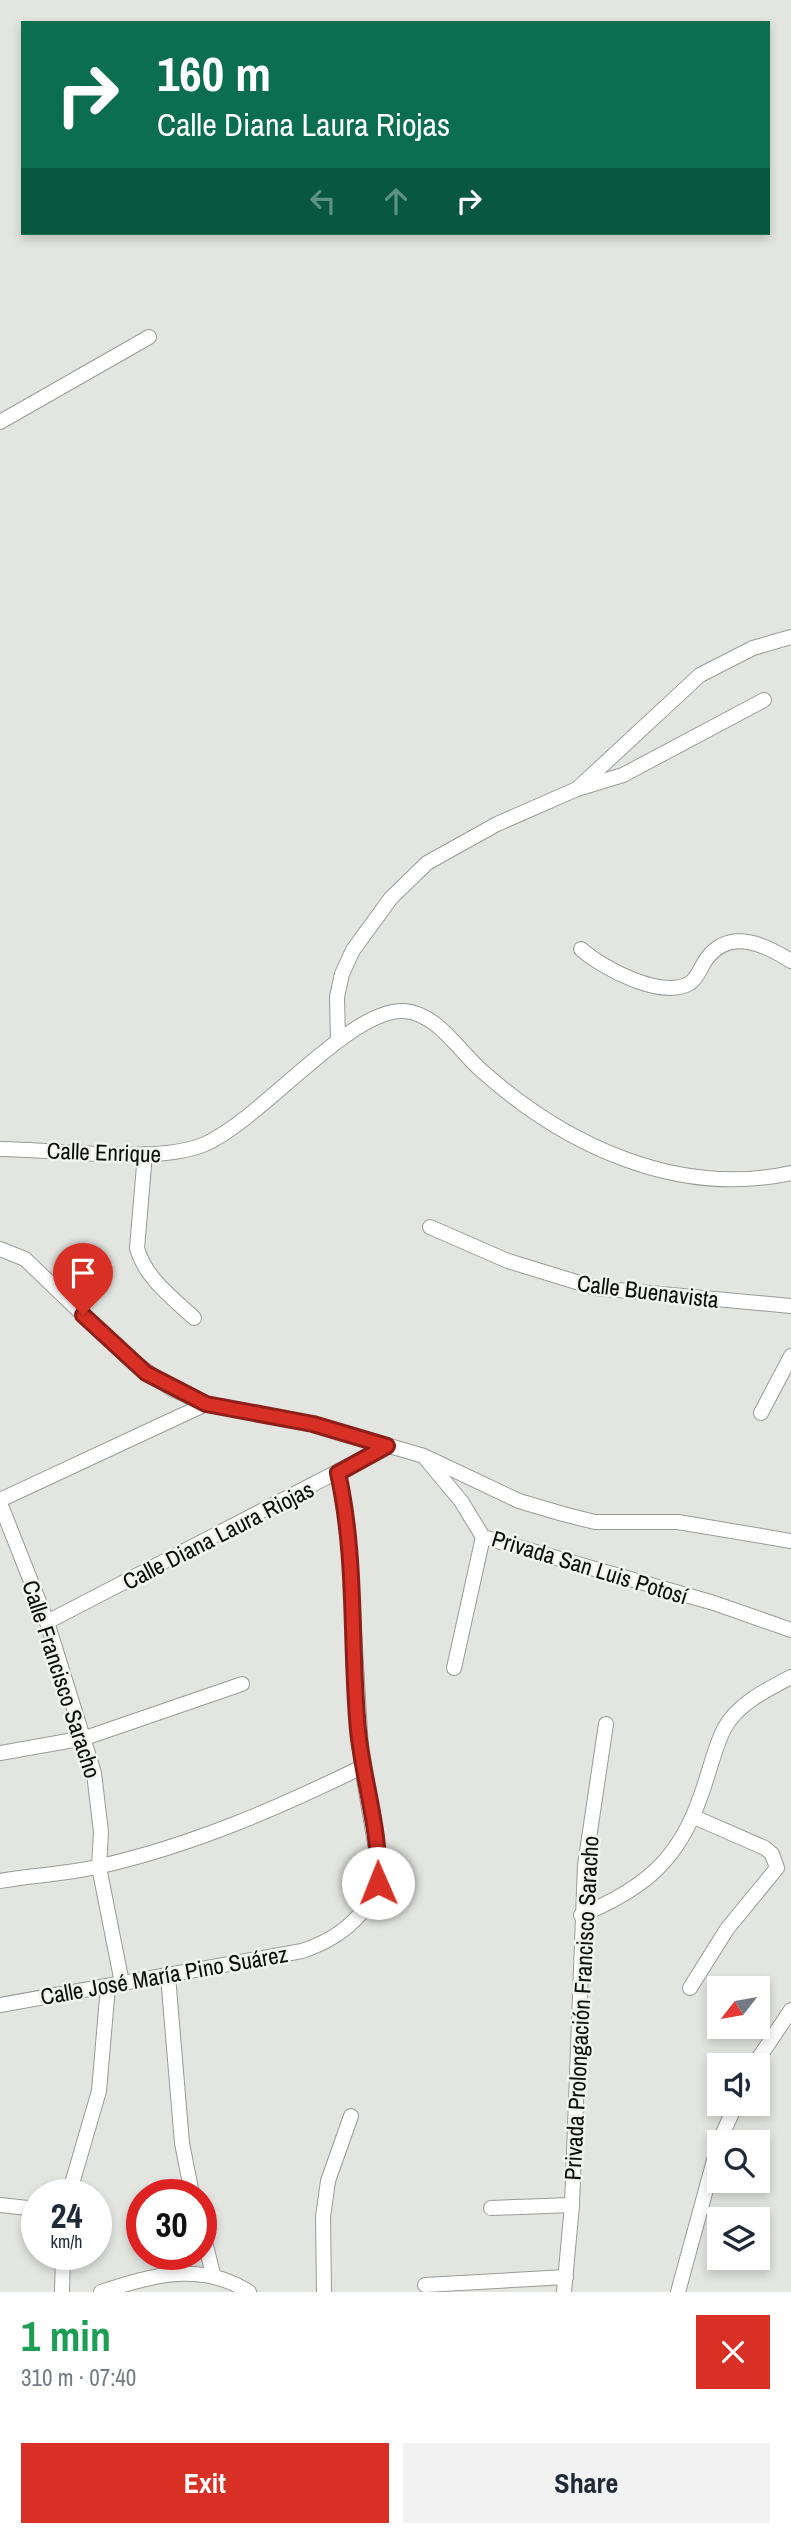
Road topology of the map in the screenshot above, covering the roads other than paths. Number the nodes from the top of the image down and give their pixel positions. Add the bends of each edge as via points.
1 (149, 337) dead end
2 (0, 422) edge
3 (791, 637) edge
4 (764, 700) dead end
5 (577, 789) junction
6 (581, 948) dead end
7 (791, 961) edge
8 (338, 1040) junction
9 (0, 1149) edge
10 (145, 1154) junction
11 (791, 1173) edge
12 (430, 1227) dead end
13 (0, 1250) edge
14 (791, 1306) edge
15 (194, 1318) dead end
16 (791, 1356) edge
17 (206, 1404) junction
18 (761, 1413) dead end
19 (387, 1446) junction
20 (424, 1456) junction
21 (338, 1473) junction
22 (0, 1501) edge
23 (484, 1537) junction
24 (791, 1541) edge
25 (47, 1622) junction
26 (791, 1630) edge
27 (454, 1668) dead end
28 (791, 1677) edge
29 (242, 1684) dead end
30 (606, 1724) dead end
31 (85, 1738) junction
32 (0, 1753) edge
33 (362, 1767) junction
34 (694, 1817) junction
35 (99, 1867) junction
36 (0, 1881) edge
37 (581, 1915) junction
38 (168, 1976) junction
39 (115, 1984) junction
40 (690, 1988) dead end
41 (0, 2005) edge
42 (791, 2010) edge
43 (762, 2053) edge
44 (351, 2116) dead end
45 (73, 2179) edge
46 (189, 2179) edge
47 (707, 2186) edge
48 (0, 2205) edge
49 (572, 2205) junction
50 (21, 2207) edge
51 (491, 2208) dead end
52 (63, 2270) edge
53 (212, 2270) edge
54 (213, 2274) junction
55 (566, 2277) junction
56 (425, 2285) dead end
57 (62, 2292) edge
58 (101, 2292) edge
59 (249, 2292) edge
60 (324, 2292) edge
61 (564, 2292) edge
62 (678, 2292) edge

1 - 2 street
3 - 5 street via 753,648 699,675
4 - 5 street via 623,775
5 - 8 street via 447,850 406,880 353,950 342,974 337,997
6 - 7 street via 596,963 616,972 671,988 696,978 710,954 732,942 759,944
8 - 10 street, Calle Enrique via 223,1135 178,1152
8 - 11 street, Calle Enrique via 372,1017 407,1011 433,1023 494,1082 544,1119 623,1159 701,1178
9 - 10 street, Calle Enrique
10 - 15 street via 139,1257 155,1280
12 - 14 street, Calle Buenavista via 508,1262 596,1288
13 - 17 street via 25,1259 146,1373
16 - 18 street
17 - 19 street via 313,1424
17 - 22 street
19 - 20 street
19 - 21 street, Calle Diana Laura Riojas
20 - 23 street, Privada San Luis Potosí
20 - 24 street via 519,1501 595,1522 678,1522
21 - 25 street, Calle Diana Laura Riojas
21 - 33 street via 348,1528
22 - 25 street, Calle Francisco Saracho
23 - 26 street, Privada San Luis Potosí via 714,1603
23 - 27 street
25 - 31 street, Calle Francisco Saracho
28 - 34 street via 750,1702 724,1728
29 - 31 street
30 - 37 street, Privada Prolongación Francisco Saracho
31 - 32 street
31 - 35 street, Calle Francisco Saracho via 100,1812
33 - 35 street via 231,1826
33 - 38 street, Calle José María Pino Suárez via 377,1842 378,1883 358,1916 327,1942 302,1951
34 - 37 street via 656,1873 610,1903
34 - 40 street via 765,1848 777,1867 727,1929
35 - 36 street
35 - 39 street, Calle Francisco Saracho
37 - 49 street, Privada Prolongación Francisco Saracho
38 - 39 street, Calle José María Pino Suárez
38 - 46 street
39 - 41 street, Calle José María Pino Suárez
39 - 45 street, Calle Francisco Saracho via 99,2091
42 - 43 street
44 - 60 street via 328,2181 323,2217
47 - 62 street
48 - 50 street
49 - 51 street
49 - 55 street, Privada Prolongación Francisco Saracho
52 - 57 street
53 - 54 street
54 - 58 street via 177,2272
54 - 59 street
55 - 56 street
55 - 61 street, Privada Prolongación Francisco Saracho

